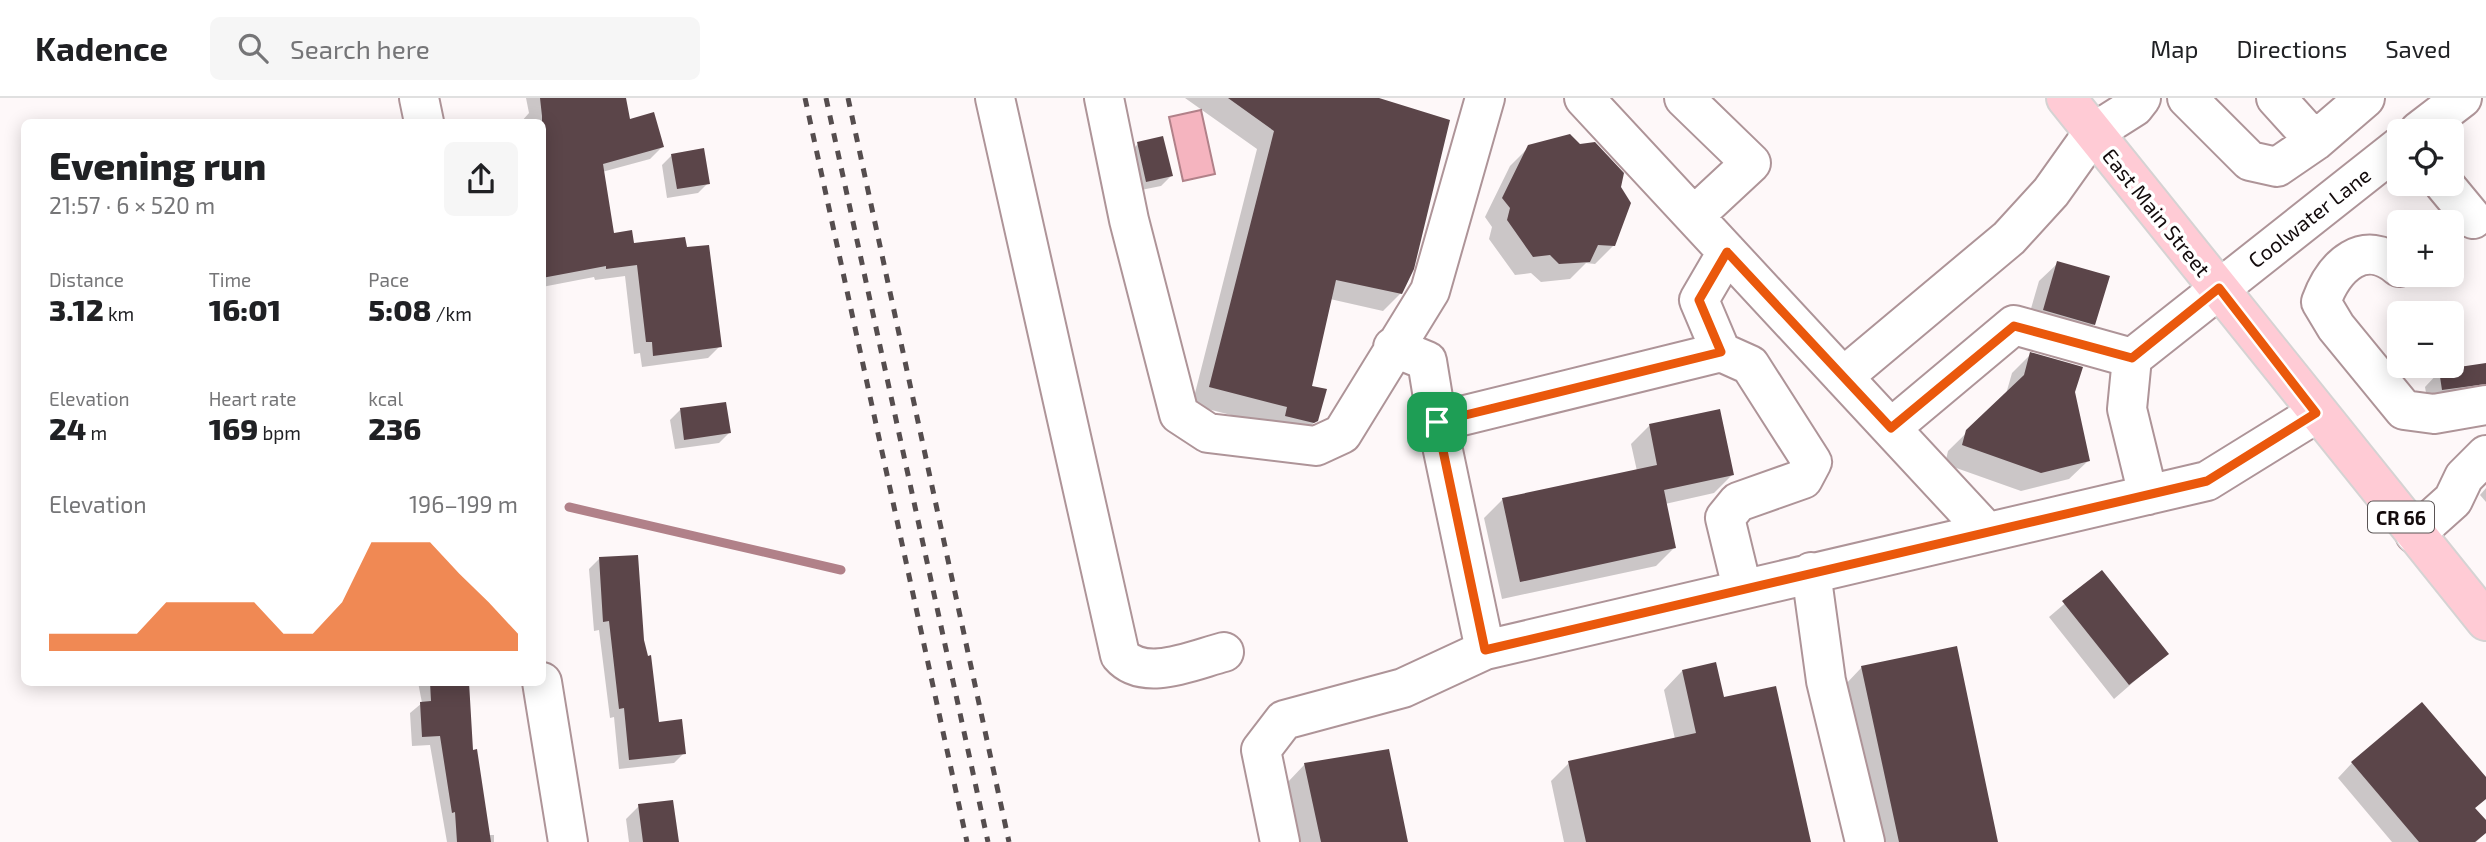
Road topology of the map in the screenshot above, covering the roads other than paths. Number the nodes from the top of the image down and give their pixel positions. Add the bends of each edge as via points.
1 (419, 98) edge
2 (995, 98) edge
3 (1104, 98) edge
4 (1485, 98) edge
5 (1584, 98) edge
6 (1684, 98) edge
7 (2141, 98) edge
8 (2188, 98) edge
9 (2276, 98) edge
10 (2365, 98) edge
11 (2462, 98) edge
12 (2083, 109) edge
13 (423, 119) edge
14 (2435, 119) edge
15 (2315, 141) junction
16 (2387, 156) edge
17 (2454, 196) edge
18 (1694, 216) junction
19 (2473, 219) dead end
20 (1727, 252) junction
21 (2387, 257) edge
22 (2387, 273) edge
23 (2219, 288) junction
24 (1393, 347) junction
25 (1721, 352) junction
26 (2132, 358) junction
27 (1843, 377) junction
28 (2486, 405) edge
29 (2316, 413) junction
30 (2434, 414) junction
31 (1437, 422) junction
32 (1891, 428) junction
33 (2486, 455) edge
34 (2148, 495) junction
35 (1987, 531) junction
36 (2415, 534) junction
37 (1811, 572) junction
38 (1742, 588) junction
39 (2480, 602) edge
40 (1485, 650) junction
41 (1224, 653) dead end
42 (543, 686) edge
43 (569, 842) edge
44 (1280, 842) edge
45 (1865, 842) edge

1 - 13 street
2 - 41 street via 1119,655 1128,666 1155,670
3 - 24 street via 1129,220 1179,414 1208,433 1316,446 1342,434
4 - 24 street via 1430,290
5 - 18 street
6 - 18 street via 1751,163
7 - 12 street via 2134,107
8 - 15 street via 2250,161 2277,167
9 - 15 street
10 - 15 street
11 - 14 street
12 - 23 main road, East Main Street / CR 66
12 - 27 street via 2051,192 2009,238
16 - 23 street, Coolwater Lane
17 - 19 street
18 - 20 street
20 - 25 street via 1699,300
20 - 27 street
21 - 30 street via 2370,253 2344,264 2327,285 2321,302 2404,411
22 - 30 street via 2371,271 2353,283 2345,302
23 - 26 street, Coolwater Lane
23 - 29 main road, East Main Street / CR 66
24 - 31 street via 1427,360
25 - 31 street
25 - 38 street via 1750,365 1812,462 1803,479 1738,502 1725,518
26 - 32 street via 2014,326
26 - 34 street via 2127,409
27 - 32 street
28 - 30 street
29 - 34 street via 2207,481
29 - 36 main road, East Main Street / CR 66
31 - 40 street
32 - 35 street
33 - 36 street via 2464,477 2453,500
34 - 35 street
35 - 37 street
36 - 39 main road, East Main Street / CR 66
37 - 38 street
37 - 45 street via 1826,681
38 - 40 street
40 - 44 street via 1403,688 1284,720 1261,750
42 - 43 street

